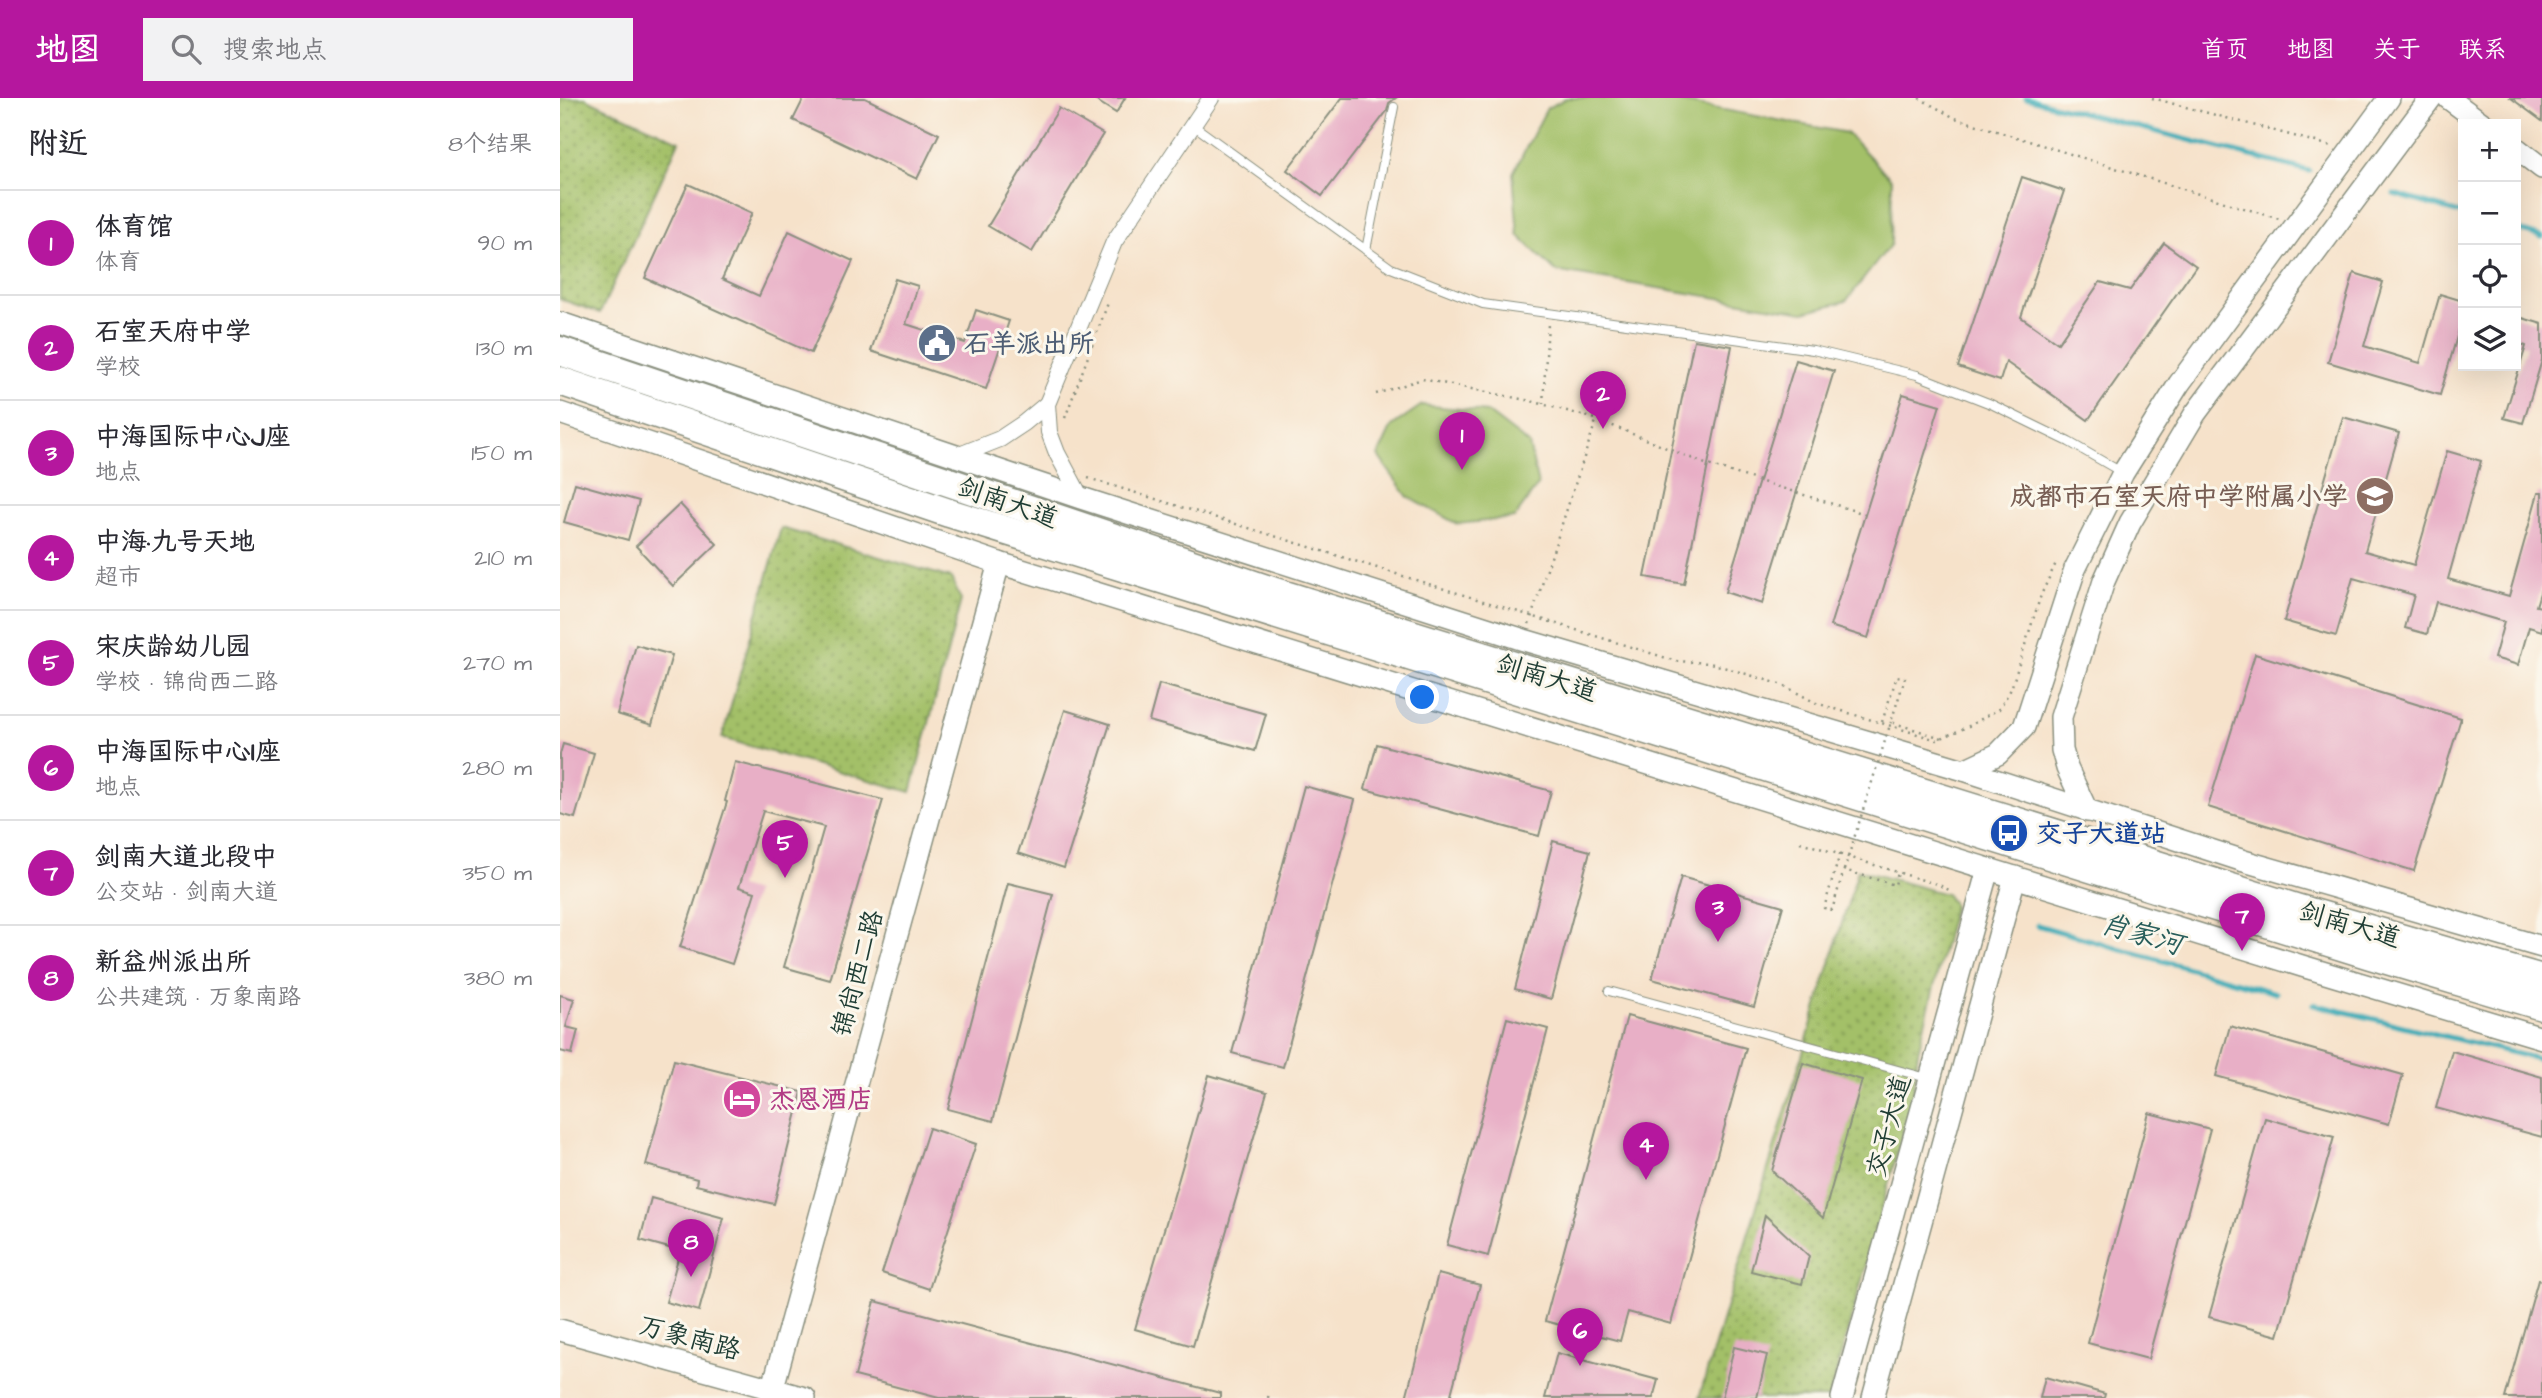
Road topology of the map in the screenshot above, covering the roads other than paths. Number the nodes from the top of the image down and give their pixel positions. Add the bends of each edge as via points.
1 (1211, 98) edge
2 (2389, 98) edge
3 (2431, 98) edge
4 (2448, 98) edge
5 (1394, 107) dead end
6 (2476, 119) edge
7 (1193, 125) junction
8 (2521, 152) edge
9 (2542, 168) edge
10 (1367, 250) junction
11 (560, 323) edge
12 (560, 351) edge
13 (560, 381) edge
14 (1047, 404) junction
15 (560, 413) edge
16 (957, 456) junction
17 (2123, 473) junction
18 (1085, 488) junction
19 (949, 513) junction
20 (895, 528) junction
21 (1226, 543) junction
22 (999, 563) junction
23 (1272, 591) junction
24 (1964, 770) junction
25 (2087, 811) junction
26 (2244, 861) junction
27 (1988, 869) junction
28 (2015, 877) junction
29 (2296, 908) junction
30 (2542, 947) edge
31 (2370, 955) junction
32 (2302, 966) junction
33 (2542, 979) edge
34 (1609, 991) dead end
35 (2542, 1006) edge
36 (2542, 1038) edge
37 (1930, 1079) junction
38 (560, 1330) edge
39 (771, 1393) edge
40 (805, 1398) edge
41 (1842, 1398) edge
42 (1873, 1398) edge

1 - 7 street
2 - 17 main road via 2179,384
3 - 25 main road via 2195,414 2130,523 2104,581 2061,717 2062,750
4 - 6 main road
5 - 10 lane
7 - 10 lane
7 - 14 street via 1114,242
8 - 9 main road
10 - 17 lane via 1391,268 1483,304 1813,350 1917,375 1991,404
11 - 16 main road
12 - 23 highway, 剑南大道
13 - 19 highway, 剑南大道
14 - 16 street via 1000,439
14 - 18 street via 1049,432 1057,453
15 - 20 main road
16 - 18 main road
17 - 24 main road via 2075,569 2024,727 1998,754
18 - 21 main road
19 - 20 main road
19 - 31 highway, 剑南大道
20 - 22 main road
21 - 23 main road
21 - 24 main road via 1524,640
22 - 27 main road
22 - 39 main road, 锦尚西二路
23 - 29 highway, 剑南大道
24 - 25 main road
25 - 26 main road
26 - 29 main road
26 - 30 main road
27 - 28 main road
27 - 37 main road, 交子大道
28 - 32 main road
28 - 42 main road
29 - 33 highway, 剑南大道
31 - 32 main road
31 - 35 highway, 剑南大道
32 - 36 main road
34 - 37 lane
37 - 41 main road, 交子大道
38 - 39 main road, 万象南路
39 - 40 main road, 万象南路

